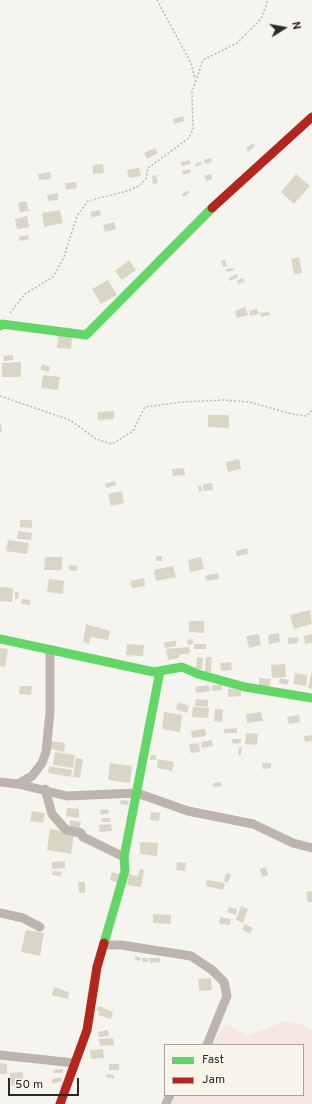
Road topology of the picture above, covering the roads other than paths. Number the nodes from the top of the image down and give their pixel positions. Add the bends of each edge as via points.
1 (312, 118) edge
2 (1, 325) edge
3 (0, 639) edge
4 (50, 650) junction
5 (160, 671) junction
6 (312, 698) edge
7 (0, 782) edge
8 (18, 784) junction
9 (45, 790) junction
10 (137, 793) junction
11 (312, 848) edge
12 (124, 857) junction
13 (0, 913) edge
14 (40, 927) dead end
15 (104, 945) junction
16 (206, 1044) edge
17 (0, 1055) edge
18 (74, 1063) junction
19 (60, 1104) edge

1 - 2 street via 251,171 183,236 86,335
3 - 4 street
4 - 5 street via 154,672
4 - 8 street via 50,712 46,752 42,763 32,776
5 - 6 street via 182,667 245,687
5 - 10 street
7 - 8 street
8 - 9 street
9 - 10 street via 68,796
9 - 12 street via 52,814 66,830 81,833 83,837
10 - 11 street via 188,811 253,824 293,843
10 - 12 street
12 - 15 street via 125,871
13 - 14 street via 23,918
15 - 16 street via 121,945 191,956 212,970 224,982 227,996
15 - 18 street via 97,967 87,1030
17 - 18 street
18 - 19 street

